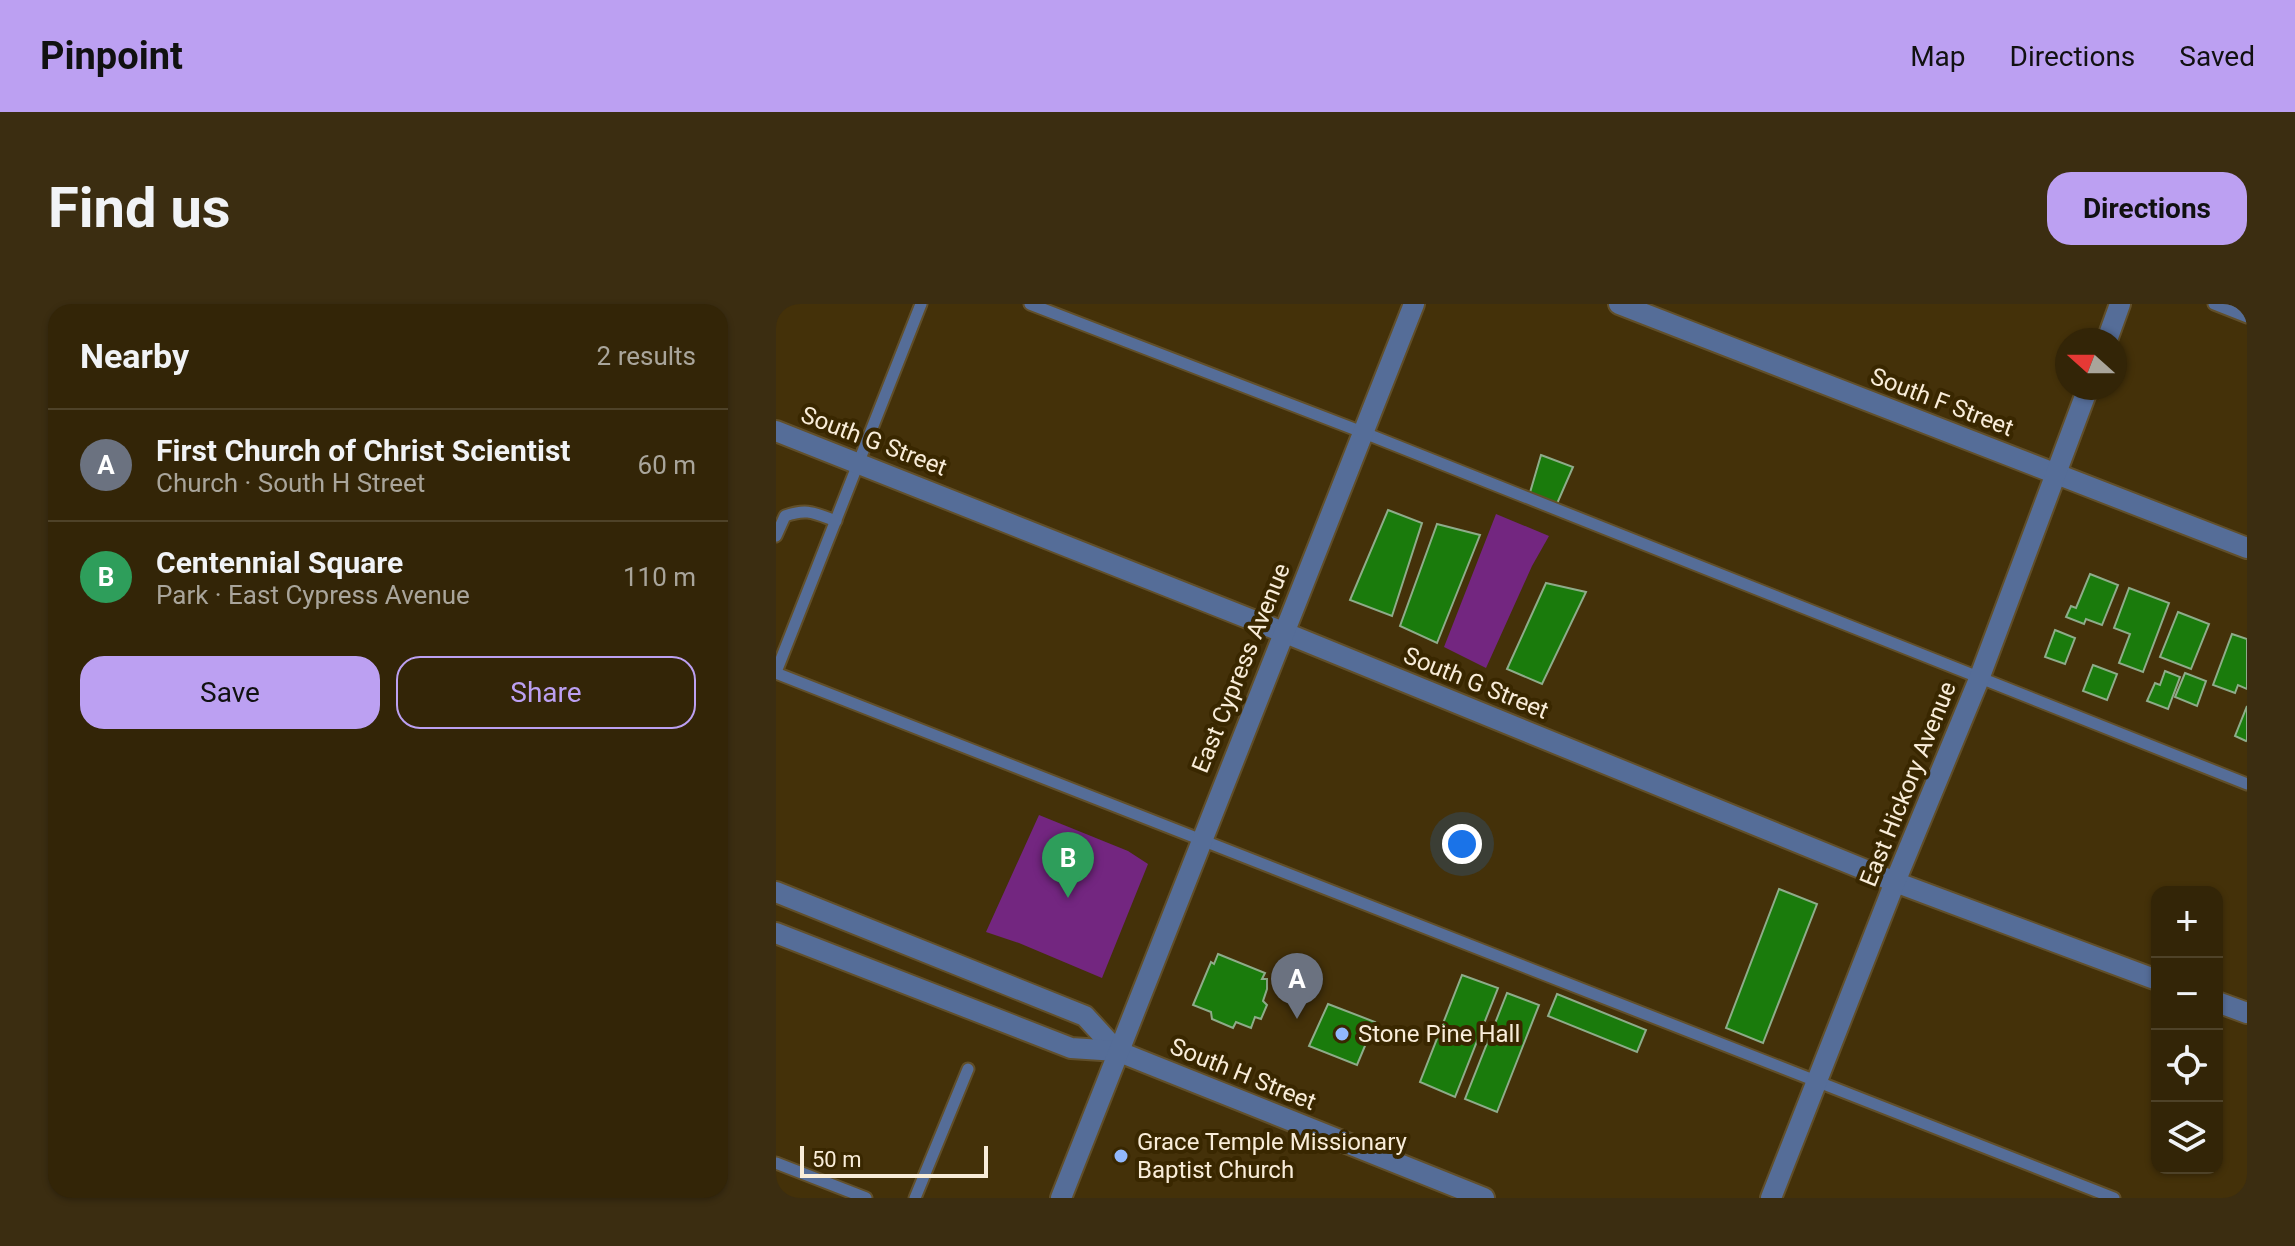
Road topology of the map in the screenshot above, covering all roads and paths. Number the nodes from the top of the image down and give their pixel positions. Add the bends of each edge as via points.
1 (921, 304) edge
2 (1030, 304) edge
3 (1414, 304) edge
4 (1619, 304) edge
5 (2120, 304) edge
6 (2214, 304) edge
7 (2247, 317) edge
8 (2111, 328) edge
9 (2084, 400) edge
10 (776, 431) edge
11 (1362, 432) junction
12 (859, 462) junction
13 (2056, 474) junction
14 (836, 521) junction
15 (776, 536) edge
16 (2247, 548) edge
17 (1283, 632) junction
18 (776, 672) edge
19 (1979, 679) junction
20 (2247, 784) edge
21 (1202, 837) junction
22 (1895, 882) junction
23 (776, 892) edge
24 (776, 933) edge
25 (2151, 978) edge
26 (2223, 1004) edge
27 (2247, 1013) edge
28 (1117, 1051) junction
29 (968, 1069) dead end
30 (1818, 1083) junction
31 (776, 1163) edge
32 (866, 1198) edge
33 (915, 1198) edge
34 (1061, 1198) edge
35 (1484, 1198) edge
36 (1771, 1198) edge
37 (2114, 1198) edge

1 - 12 lane
2 - 11 lane
3 - 11 street, East Cypress Avenue
4 - 13 street, South F Street
5 - 8 street
6 - 7 lane
9 - 13 street, East Hickory Avenue
10 - 12 street, South G Street
11 - 17 street, East Cypress Avenue
11 - 19 lane
12 - 14 lane
12 - 17 street, South G Street
13 - 16 street, South F Street
13 - 19 street, East Hickory Avenue
14 - 15 lane via 808,510 796,512 785,516
14 - 18 lane
17 - 21 street, East Cypress Avenue
17 - 22 street, South G Street
18 - 21 lane
19 - 20 lane
19 - 22 street, East Hickory Avenue
21 - 28 street, East Cypress Avenue
21 - 30 lane
22 - 25 street, South G Street
22 - 30 street, East Hickory Avenue
23 - 28 street, South H Street via 1085,1016
24 - 28 street, South H Street via 1071,1048
26 - 27 street
28 - 34 street, East Cypress Avenue
28 - 35 street, South H Street
29 - 33 lane
30 - 36 street, East Hickory Avenue
30 - 37 lane
31 - 32 lane

